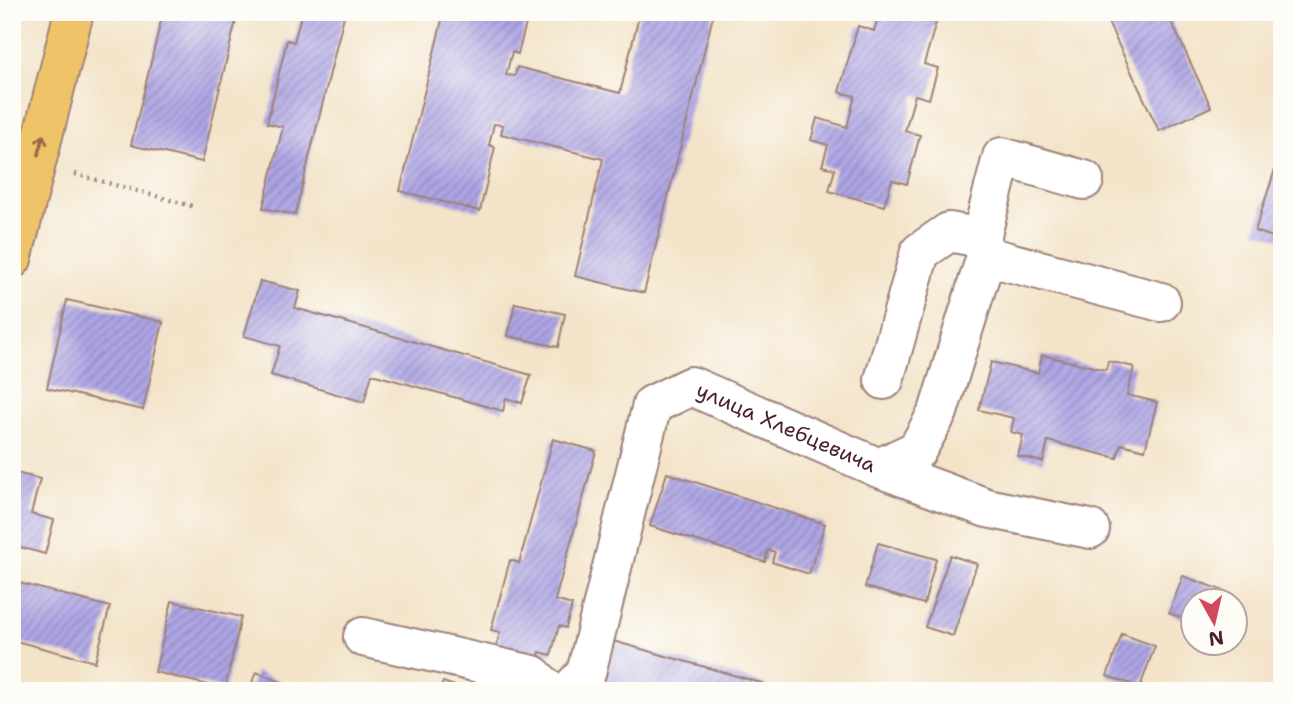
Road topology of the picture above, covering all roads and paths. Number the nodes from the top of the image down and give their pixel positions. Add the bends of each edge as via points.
1 (74, 12) edge
2 (75, 174) dead end
3 (1084, 180) dead end
4 (192, 206) dead end
5 (983, 247) junction
6 (12, 259) edge
7 (1161, 302) dead end
8 (884, 380) dead end
9 (879, 468) junction
10 (1090, 529) dead end
11 (363, 637) dead end
12 (549, 691) edge
13 (569, 691) edge

6 -> 1 main road
2 - 4 path
3 - 5 street via 1002,157
5 - 7 street
5 - 8 street via 949,232 920,252
5 - 9 street via 938,412 917,450
9 - 10 street, улица Хлебцевича via 987,508
9 - 13 street, улица Хлебцевича via 691,386 652,405 586,673
11 - 12 street via 533,675

